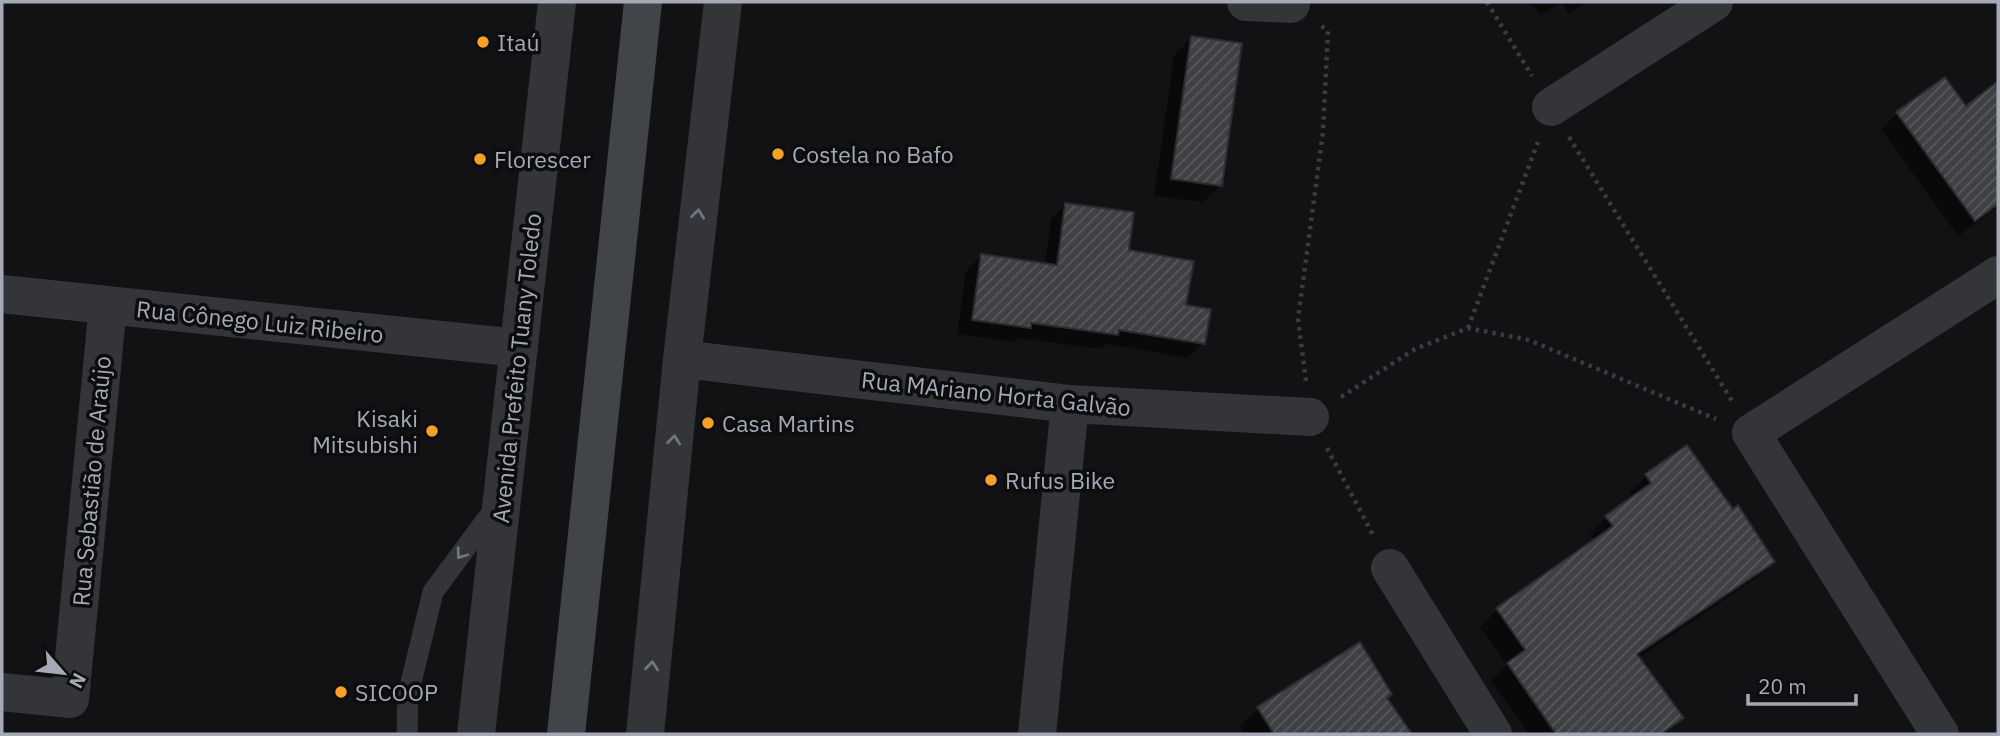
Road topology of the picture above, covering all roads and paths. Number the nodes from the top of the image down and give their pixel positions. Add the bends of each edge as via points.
1 (557, 2) edge
2 (643, 2) edge
3 (723, 2) edge
4 (1247, 2) edge
5 (1487, 2) edge
6 (1714, 2) edge
7 (1291, 4) joint
8 (1551, 107) junction
9 (1998, 275) edge
10 (2, 294) edge
11 (108, 305) junction
12 (1468, 328) junction
13 (519, 348) junction
14 (682, 359) junction
15 (1070, 404) junction
16 (1310, 417) junction
17 (1751, 433) junction
18 (502, 499) junction
19 (1390, 568) joint
20 (2, 692) edge
21 (407, 734) edge
22 (476, 734) edge
23 (566, 734) edge
24 (645, 734) edge
25 (1037, 734) edge
26 (1493, 734) edge
27 (1940, 734) edge

1 - 13 street, Avenida Prefeito Tuany Toledo
2 - 23 main road
14 -> 3 street
4 - 7 street
5 - 8 path
6 - 8 street
7 - 16 path via 1328,31 1323,132 1298,319
8 - 12 path
8 - 17 path
9 - 17 street
10 - 11 street, Rua Cônego Luiz Ribeiro
11 - 13 street, Rua Cônego Luiz Ribeiro
11 - 20 street, Rua Sebastião de Araújo via 70,699
12 - 16 path via 1415,349
12 - 17 path via 1529,340
13 - 18 street, Avenida Prefeito Tuany Toledo
14 - 15 street, Rua MAriano Horta Galvão
24 -> 14 street
15 - 16 street, Rua MAriano Horta Galvão
15 - 25 street
16 - 19 path
17 - 27 street
18 -> 21 lane via 433,592 408,695
18 - 22 street, Avenida Prefeito Tuany Toledo
19 - 26 street

